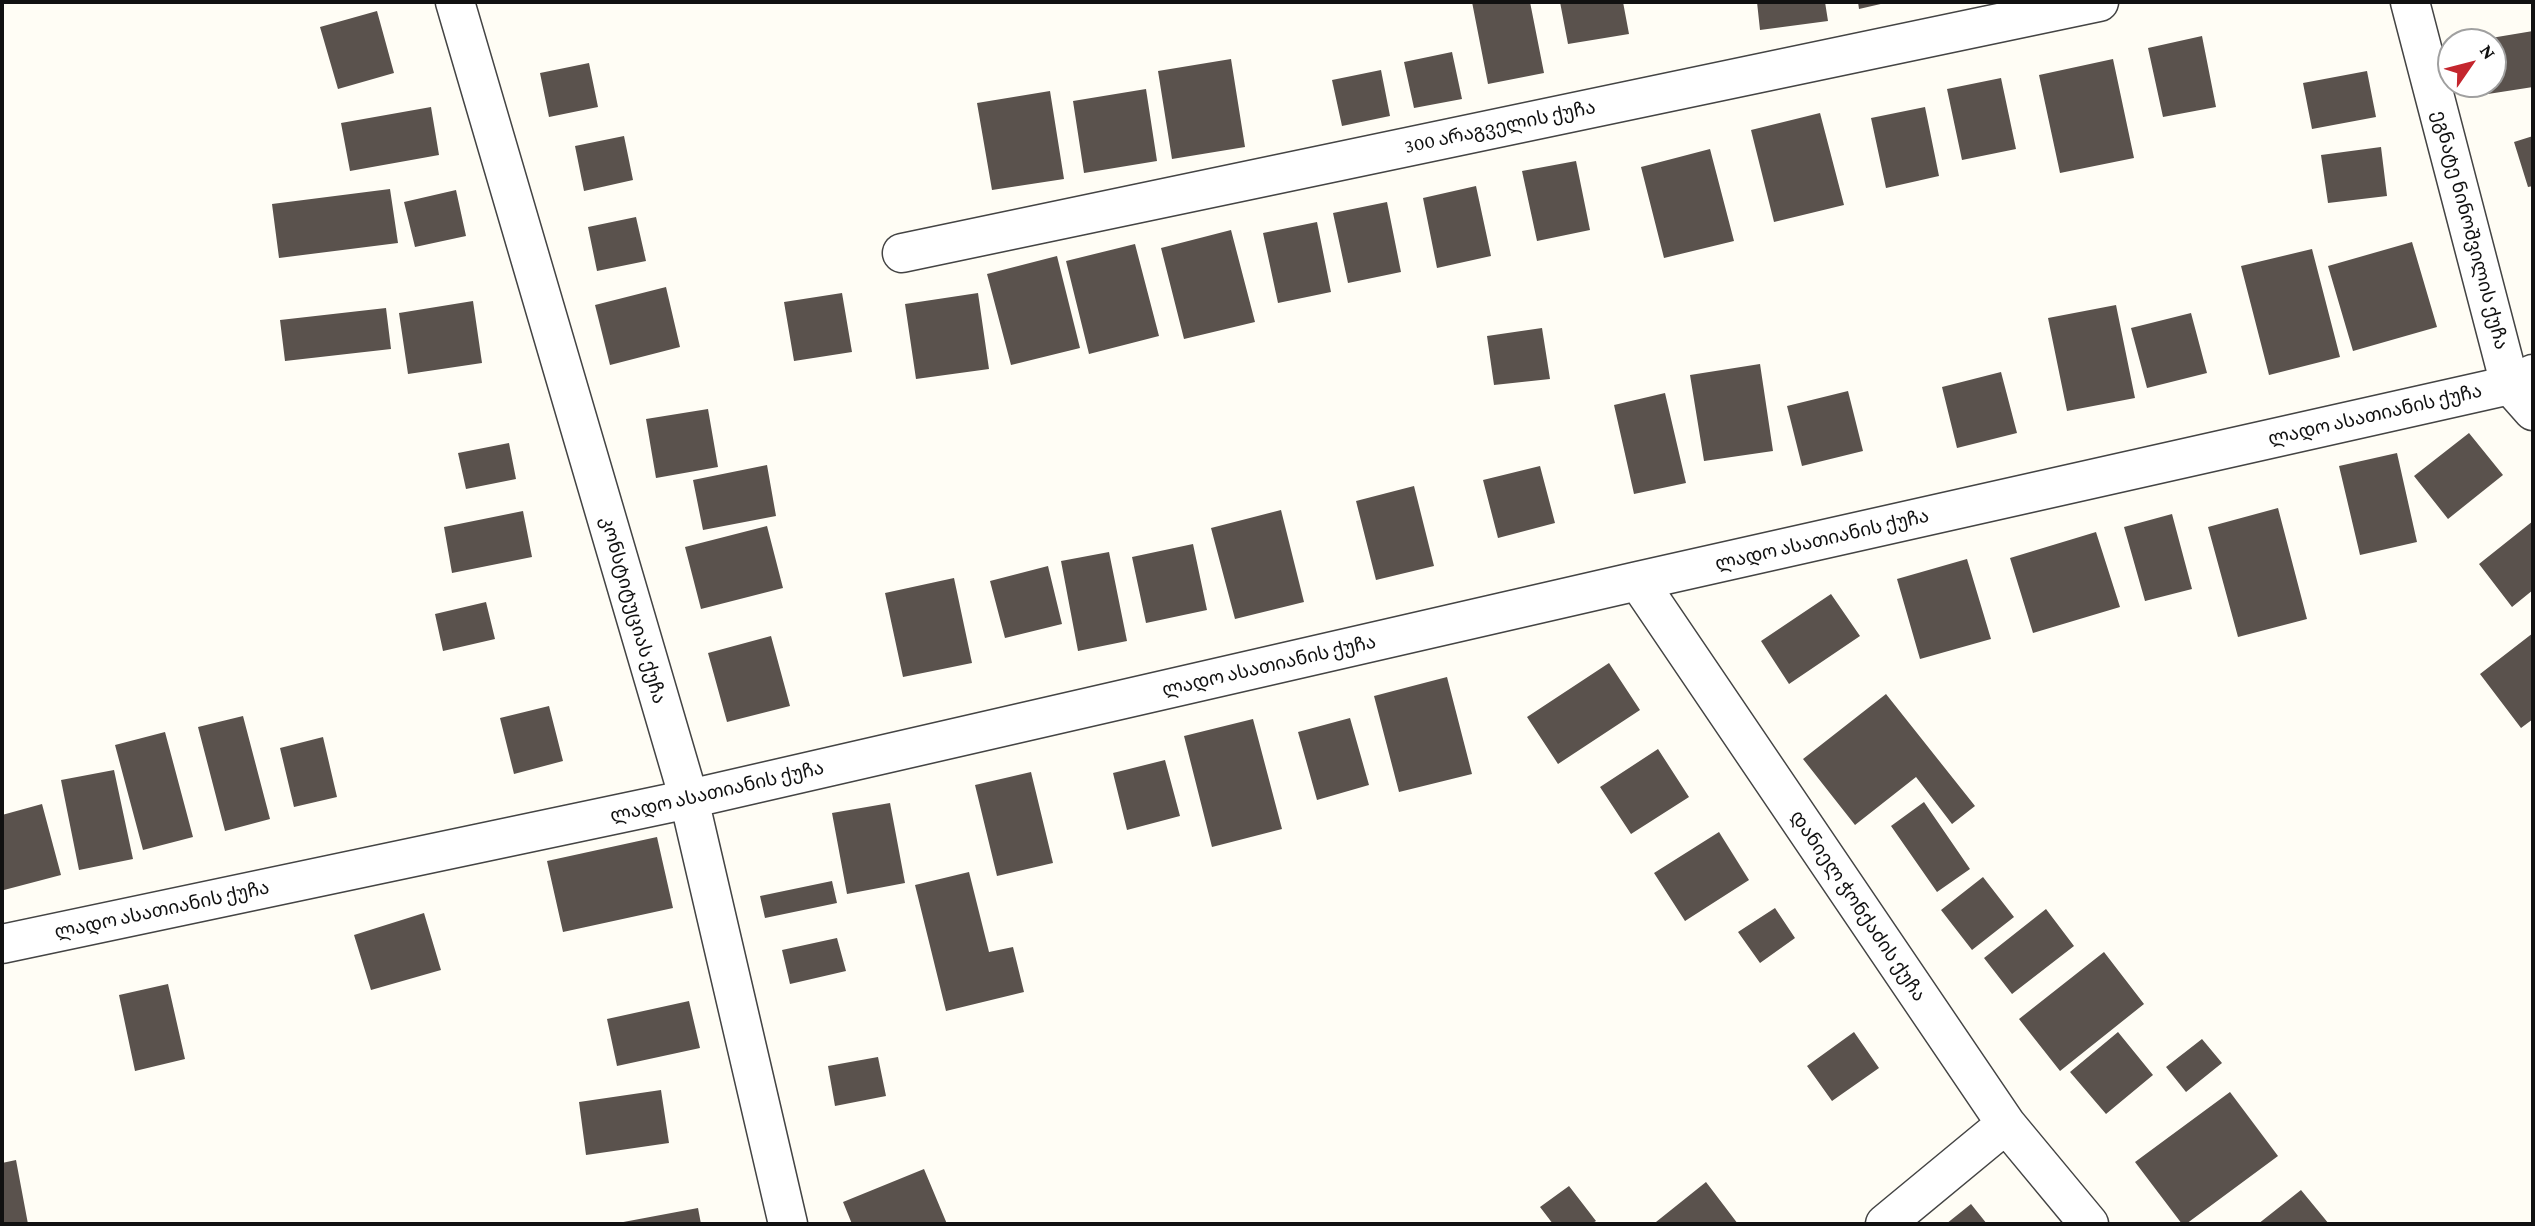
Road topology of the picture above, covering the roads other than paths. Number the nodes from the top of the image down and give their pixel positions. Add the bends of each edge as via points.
1 (455, 2) edge
2 (2099, 2) edge
3 (2410, 2) edge
4 (902, 253) dead end
5 (2526, 390) edge
6 (1638, 581) junction
7 (689, 799) junction
8 (2, 944) edge
9 (2006, 1124) junction
10 (788, 1224) edge
11 (1885, 1224) edge
12 (2089, 1224) edge

1 - 7 street, კონსტიტუციას ქუჩა
2 - 4 street, 300 არაგველის ქუჩა
3 - 5 street, ეგნატე ნინოშვილის ქუჩა
5 - 6 street, ლადო ასათიანის ქუჩა
6 - 7 street, ლადო ასათიანის ქუჩა
6 - 9 street, დანიელ ჭონქაძის ქუჩა
7 - 8 street, ლადო ასათიანის ქუჩა
7 - 10 street, კონსტიტუციას ქუჩა
9 - 11 street
9 - 12 street, დანიელ ჭონქაძის ქუჩა

